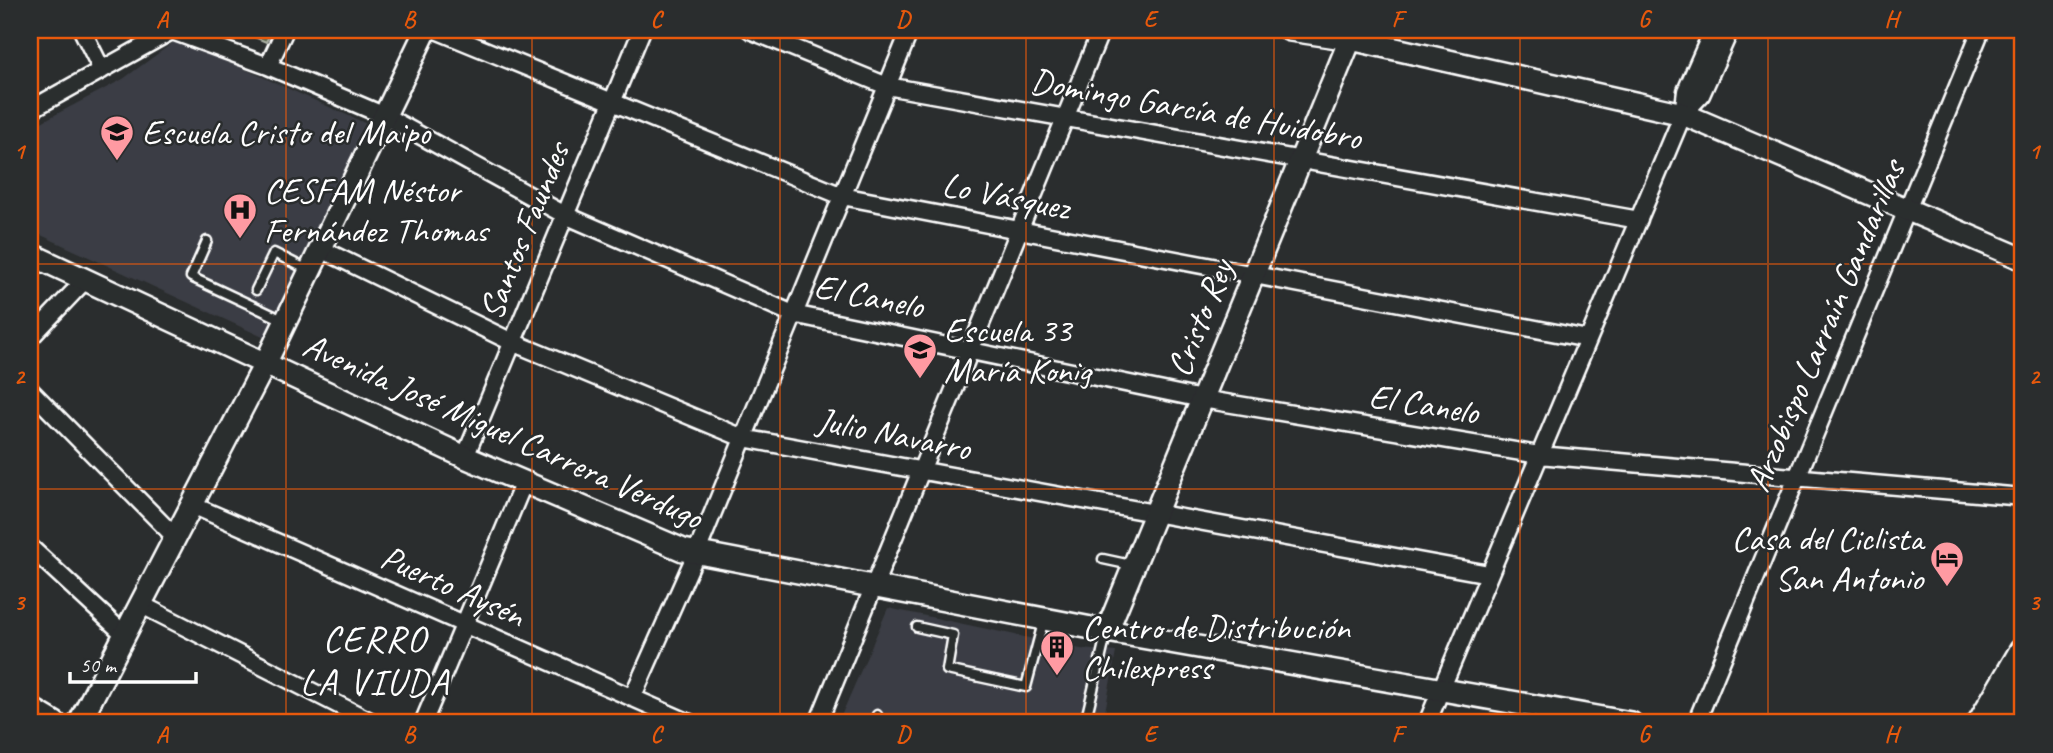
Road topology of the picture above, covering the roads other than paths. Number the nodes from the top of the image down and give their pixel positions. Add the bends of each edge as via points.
1 (82, 30) edge
2 (285, 30) edge
3 (426, 30) edge
4 (436, 30) edge
5 (642, 30) edge
6 (750, 30) edge
7 (910, 30) edge
8 (1101, 30) edge
9 (1290, 30) edge
10 (1713, 30) edge
11 (1730, 30) edge
12 (1981, 30) edge
13 (172, 31) edge
14 (1352, 34) edge
15 (268, 66) junction
16 (102, 70) junction
17 (887, 86) junction
18 (612, 102) junction
19 (30, 110) edge
20 (1683, 114) junction
21 (385, 116) junction
22 (1064, 117) junction
23 (1301, 160) junction
24 (842, 196) junction
25 (1909, 210) junction
26 (565, 215) junction
27 (1639, 220) junction
28 (1017, 230) junction
29 (208, 241) dead end
30 (321, 249) junction
31 (30, 254) edge
32 (2023, 259) edge
33 (310, 271) junction
34 (1254, 275) junction
35 (85, 280) junction
36 (256, 290) dead end
37 (793, 314) junction
38 (286, 321) junction
39 (30, 338) edge
40 (1588, 340) junction
41 (513, 342) junction
42 (968, 348) junction
43 (266, 362) junction
44 (30, 390) edge
45 (1202, 400) junction
46 (743, 438) junction
47 (1539, 454) junction
48 (465, 457) junction
49 (921, 471) junction
50 (1796, 478) junction
51 (524, 482) junction
52 (2023, 497) edge
53 (192, 505) junction
54 (1155, 515) junction
55 (176, 537) junction
56 (30, 547) edge
57 (696, 554) junction
58 (1103, 559) dead end
59 (1134, 565) junction
60 (1489, 574) junction
61 (877, 586) junction
62 (140, 604) junction
63 (1044, 619) junction
64 (464, 625) junction
65 (917, 627) dead end
66 (1107, 631) junction
67 (125, 635) junction
68 (2023, 653) edge
69 (1440, 690) junction
70 (632, 698) junction
71 (2023, 702) edge
72 (30, 708) edge
73 (55, 723) edge
74 (79, 723) edge
75 (374, 723) edge
76 (423, 723) edge
77 (690, 723) edge
78 (818, 723) edge
79 (1085, 723) edge
80 (1427, 723) edge
81 (1631, 723) edge
82 (1696, 723) edge
83 (1982, 723) edge
84 (2010, 723) edge

1 - 16 street
2 - 15 street
3 - 21 street
4 - 18 street, Lo Vásquez
5 - 18 street, Santos Faundes
6 - 17 street, Domingo García de Huidobro
7 - 17 street
8 - 22 street
9 - 14 street
10 - 20 street via 1686,91
11 - 20 street via 1701,95
12 - 25 street, Arzobispo Larraín Gandarillas
13 - 15 street, El Canelo
13 - 16 street
14 - 20 street
14 - 23 street, Cristo Rey
15 - 21 street, El Canelo
16 - 19 street
17 - 22 street, Domingo García de Huidobro
17 - 24 street
18 - 24 street, Lo Vásquez
18 - 26 street, Santos Faundes
20 - 25 street
20 - 27 street
21 - 26 street, El Canelo
21 - 30 street
22 - 23 street, Domingo García de Huidobro
22 - 28 street
23 - 27 street, Domingo García de Huidobro
23 - 34 street, Cristo Rey
24 - 28 street, Lo Vásquez
24 - 37 street
25 - 32 street
25 - 50 street, Arzobispo Larraín Gandarillas
26 - 37 street, El Canelo
26 - 41 street, Santos Faundes
27 - 40 street
28 - 34 street, Lo Vásquez
28 - 42 street
29 - 38 lane via 191,277
30 - 33 street
30 - 41 street, Julio Navarro
31 - 35 street, Avenida José Miguel Carrera Verdugo
33 - 36 lane via 274,253
33 - 38 street
34 - 40 street, Lo Vásquez
34 - 45 street, Cristo Rey
35 - 39 street
35 - 43 street, Avenida José Miguel Carrera Verdugo
37 - 42 street, El Canelo
37 - 46 street
38 - 43 street
40 - 47 street
41 - 46 street, Julio Navarro
41 - 48 street, Santos Faundes
42 - 45 street, El Canelo
42 - 49 street
43 - 48 street, Avenida José Miguel Carrera Verdugo
43 - 53 street
44 - 55 street
45 - 47 street, El Canelo
45 - 54 street, Cristo Rey
46 - 49 street, Julio Navarro
46 - 57 street
47 - 50 street, El Canelo
47 - 60 street
48 - 51 street, Avenida José Miguel Carrera Verdugo
49 - 54 street, Julio Navarro
49 - 61 street
50 - 52 street, El Canelo
50 - 82 street, Arzobispo Larraín Gandarillas
51 - 57 street, Avenida José Miguel Carrera Verdugo
51 - 64 street
53 - 55 street
53 - 64 street, Puerto Aysén
54 - 59 street, Cristo Rey
54 - 60 street, Julio Navarro
55 - 62 street
56 - 67 street
57 - 61 street, Avenida José Miguel Carrera Verdugo
57 - 70 street
58 - 59 lane
59 - 66 street, Cristo Rey
60 - 69 street
61 - 63 street, Avenida José Miguel Carrera Verdugo
61 - 78 street
62 - 67 street
62 - 75 street
63 - 65 lane via 1026,688 947,670 953,635
63 - 66 street, Avenida José Miguel Carrera Verdugo
64 - 70 street, Puerto Aysén
64 - 76 street
66 - 69 street, Avenida José Miguel Carrera Verdugo
66 - 79 lane
67 - 74 street
68 - 83 highway
69 - 80 street
69 - 81 street, Avenida José Miguel Carrera Verdugo
70 - 77 street, Puerto Aysén
71 - 84 highway
72 - 73 street

